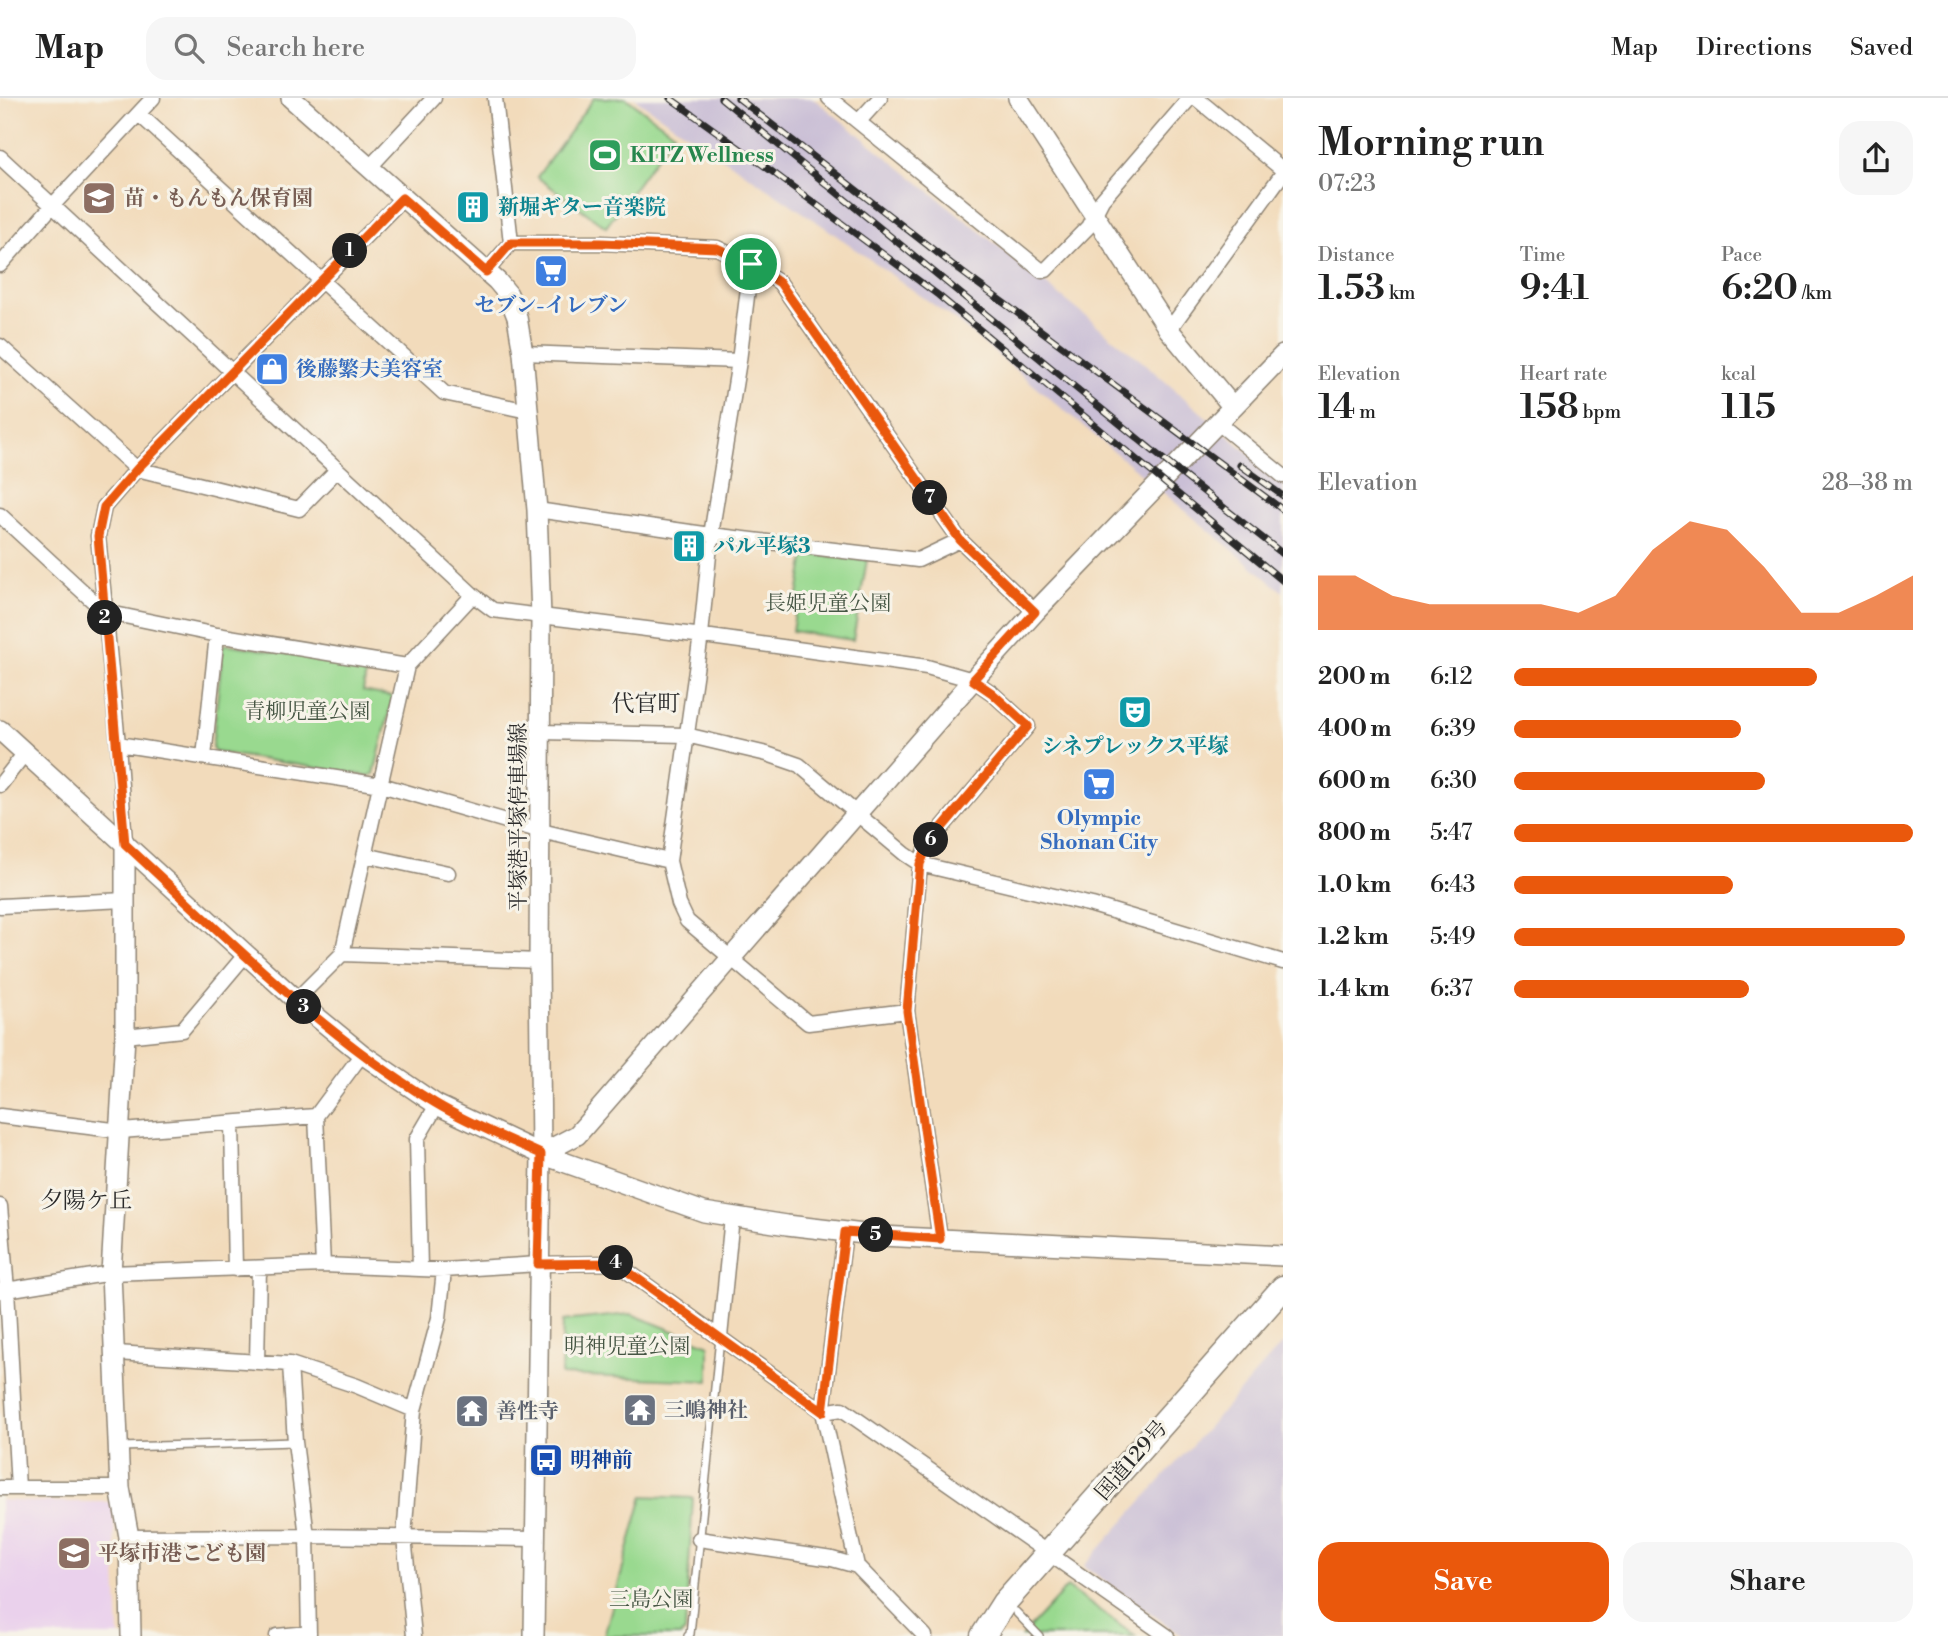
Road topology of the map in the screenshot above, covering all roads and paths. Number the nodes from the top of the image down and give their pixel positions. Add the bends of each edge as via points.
1 (153, 98) edge
2 (292, 98) edge
3 (434, 98) edge
4 (495, 98) edge
5 (829, 98) edge
6 (880, 98) edge
7 (1018, 98) edge
8 (1190, 98) edge
9 (1196, 98) edge
10 (139, 114) junction
11 (859, 121) junction
12 (0, 157) edge
13 (369, 168) junction
14 (1283, 172) edge
15 (402, 198) junction
16 (53, 205) junction
17 (1094, 213) junction
18 (511, 243) junction
19 (751, 264) junction
20 (0, 265) edge
21 (486, 272) junction
22 (320, 281) junction
23 (1170, 330) junction
24 (0, 346) edge
25 (523, 352) junction
26 (1283, 355) edge
27 (739, 361) junction
28 (231, 373) junction
29 (1232, 406) junction
30 (528, 411) junction
31 (1217, 422) junction
32 (137, 469) junction
33 (337, 470) junction
34 (1283, 476) edge
35 (537, 510) junction
36 (0, 515) edge
37 (712, 535) junction
38 (960, 540) junction
39 (473, 595) junction
40 (105, 612) junction
41 (1035, 612) junction
42 (541, 617) junction
43 (217, 635) junction
44 (701, 635) junction
45 (407, 666) junction
46 (973, 680) junction
47 (0, 730) edge
48 (541, 732) junction
49 (686, 735) junction
50 (118, 744) junction
51 (25, 752) junction
52 (204, 757) junction
53 (0, 785) edge
54 (382, 785) junction
55 (858, 813) junction
56 (541, 831) junction
57 (125, 844) junction
58 (365, 855) junction
59 (669, 861) junction
60 (920, 864) junction
61 (448, 873) dead end
62 (125, 900) junction
63 (0, 906) edge
64 (246, 954) junction
65 (342, 954) junction
66 (733, 958) junction
67 (539, 961) junction
68 (1283, 962) edge
69 (296, 1000) junction
70 (907, 1011) junction
71 (125, 1036) junction
72 (362, 1055) junction
73 (437, 1105) junction
74 (0, 1116) edge
75 (316, 1116) junction
76 (232, 1123) junction
77 (121, 1131) junction
78 (541, 1154) junction
79 (0, 1206) edge
80 (732, 1217) junction
81 (845, 1232) junction
82 (940, 1239) junction
83 (1283, 1256) edge
84 (538, 1264) junction
85 (323, 1265) junction
86 (259, 1268) junction
87 (235, 1269) junction
88 (420, 1269) junction
89 (444, 1270) junction
90 (111, 1273) junction
91 (1283, 1288) edge
92 (4, 1291) edge
93 (1283, 1311) edge
94 (720, 1337) junction
95 (116, 1353) junction
96 (257, 1362) junction
97 (290, 1364) junction
98 (414, 1410) junction
99 (823, 1412) junction
100 (295, 1442) junction
101 (119, 1447) junction
102 (0, 1488) edge
103 (18, 1488) junction
104 (120, 1488) junction
105 (307, 1536) junction
106 (129, 1537) junction
107 (404, 1537) junction
108 (535, 1539) junction
109 (699, 1539) junction
110 (1055, 1558) junction
111 (857, 1566) junction
112 (1016, 1612) junction
113 (309, 1635) edge
114 (690, 1635) edge
115 (131, 1636) edge
116 (277, 1636) edge
117 (414, 1636) edge
118 (534, 1636) edge
119 (925, 1636) edge
120 (984, 1636) edge
121 (1039, 1636) edge
122 (1167, 1636) edge

1 - 10 street
2 - 13 street, 平塚港平塚停車場線
3 - 13 street
4 - 18 street
5 - 11 street
6 - 11 street
7 - 17 street
8 - 17 street
9 - 14 street
10 - 16 street
10 - 22 street
11 - 17 street via 1041,271 1088,227
12 - 16 street
13 - 15 street, 平塚港平塚停車場線
14 - 23 street
15 - 21 street, 平塚港平塚停車場線
15 - 22 street
16 - 20 street
16 - 28 street
17 - 23 street
18 - 19 street via 717,248
18 - 21 street
19 - 27 street
19 - 38 street via 780,283
21 - 25 street, 平塚港平塚停車場線 via 508,294
22 - 28 street
22 - 30 street via 444,393
23 - 29 street
24 - 32 street
25 - 27 street
25 - 30 street, 平塚港平塚停車場線
26 - 29 street
27 - 37 street
28 - 32 street
28 - 33 street
29 - 31 street
30 - 35 street, 平塚港平塚停車場線
31 - 34 street
31 - 41 street
32 - 33 street via 299,509
32 - 40 street via 104,507 100,521
33 - 39 street
35 - 37 street
35 - 42 street, 平塚港平塚停車場線
36 - 40 street
37 - 38 street via 918,560
37 - 44 street
38 - 41 street
39 - 42 street via 493,610
39 - 45 street
40 - 43 street
40 - 50 street
41 - 46 street
42 - 44 street
42 - 48 street, 平塚港平塚停車場線
43 - 45 street
43 - 52 street
44 - 46 street via 928,667
44 - 49 street
45 - 54 street
46 - 55 street
46 - 60 street via 1028,726 929,843
47 - 51 street
48 - 49 street
48 - 56 street, 平塚港平塚停車場線
49 - 55 street via 799,765
49 - 59 street
50 - 52 street
50 - 57 street
51 - 53 street
51 - 57 street
52 - 54 street
54 - 56 street
54 - 58 street
55 - 60 street
55 - 66 street
56 - 59 street
56 - 67 street, 平塚港平塚停車場線
57 - 62 street
57 - 64 street
58 - 61 street
58 - 65 street
59 - 66 street via 687,921
60 - 68 street via 1092,905
60 - 70 street
62 - 63 street
62 - 71 street
64 - 69 street
64 - 71 street via 182,1030
65 - 67 street
65 - 69 street
66 - 70 street via 808,1023
66 - 78 street via 577,1135
67 - 78 street, 平塚港平塚停車場線
69 - 72 street
70 - 82 street
71 - 77 street
72 - 73 street
72 - 75 street
73 - 78 street
73 - 88 street via 417,1139
74 - 77 street
75 - 76 street
75 - 85 street
76 - 77 street
76 - 87 street
77 - 90 street
78 - 80 street via 704,1212
78 - 84 street, 平塚港平塚停車場線
79 - 92 street
80 - 81 street
80 - 94 street
81 - 82 street
81 - 99 street
82 - 83 street
84 - 89 street
84 - 94 street via 616,1263
84 - 108 street, 平塚港平塚停車場線
85 - 86 street
85 - 88 street
86 - 87 street
86 - 96 street
87 - 90 street
88 - 89 street
89 - 98 street via 439,1318
90 - 92 street
90 - 95 street
91 - 110 highway, 国道129号
92 - 103 street
93 - 110 highway, 国道129号
94 - 99 street
94 - 109 lane
95 - 96 street
95 - 101 street
96 - 97 street
97 - 98 street
97 - 100 street
98 - 107 street
99 - 110 street via 842,1409
99 - 111 street
100 - 101 lane
100 - 105 street
101 - 104 street
102 - 103 street
103 - 104 street
104 - 106 street
105 - 106 street
105 - 107 street
105 - 113 street
106 - 115 street
107 - 108 street
107 - 117 street
108 - 118 street, 平塚港平塚停車場線
109 - 111 street
109 - 114 lane
110 - 112 highway, 国道129号
110 - 120 highway, 国道129号 via 1004,1603
110 - 122 street
111 - 119 street
112 - 120 highway, 国道129号
112 - 121 lane
113 - 116 street

